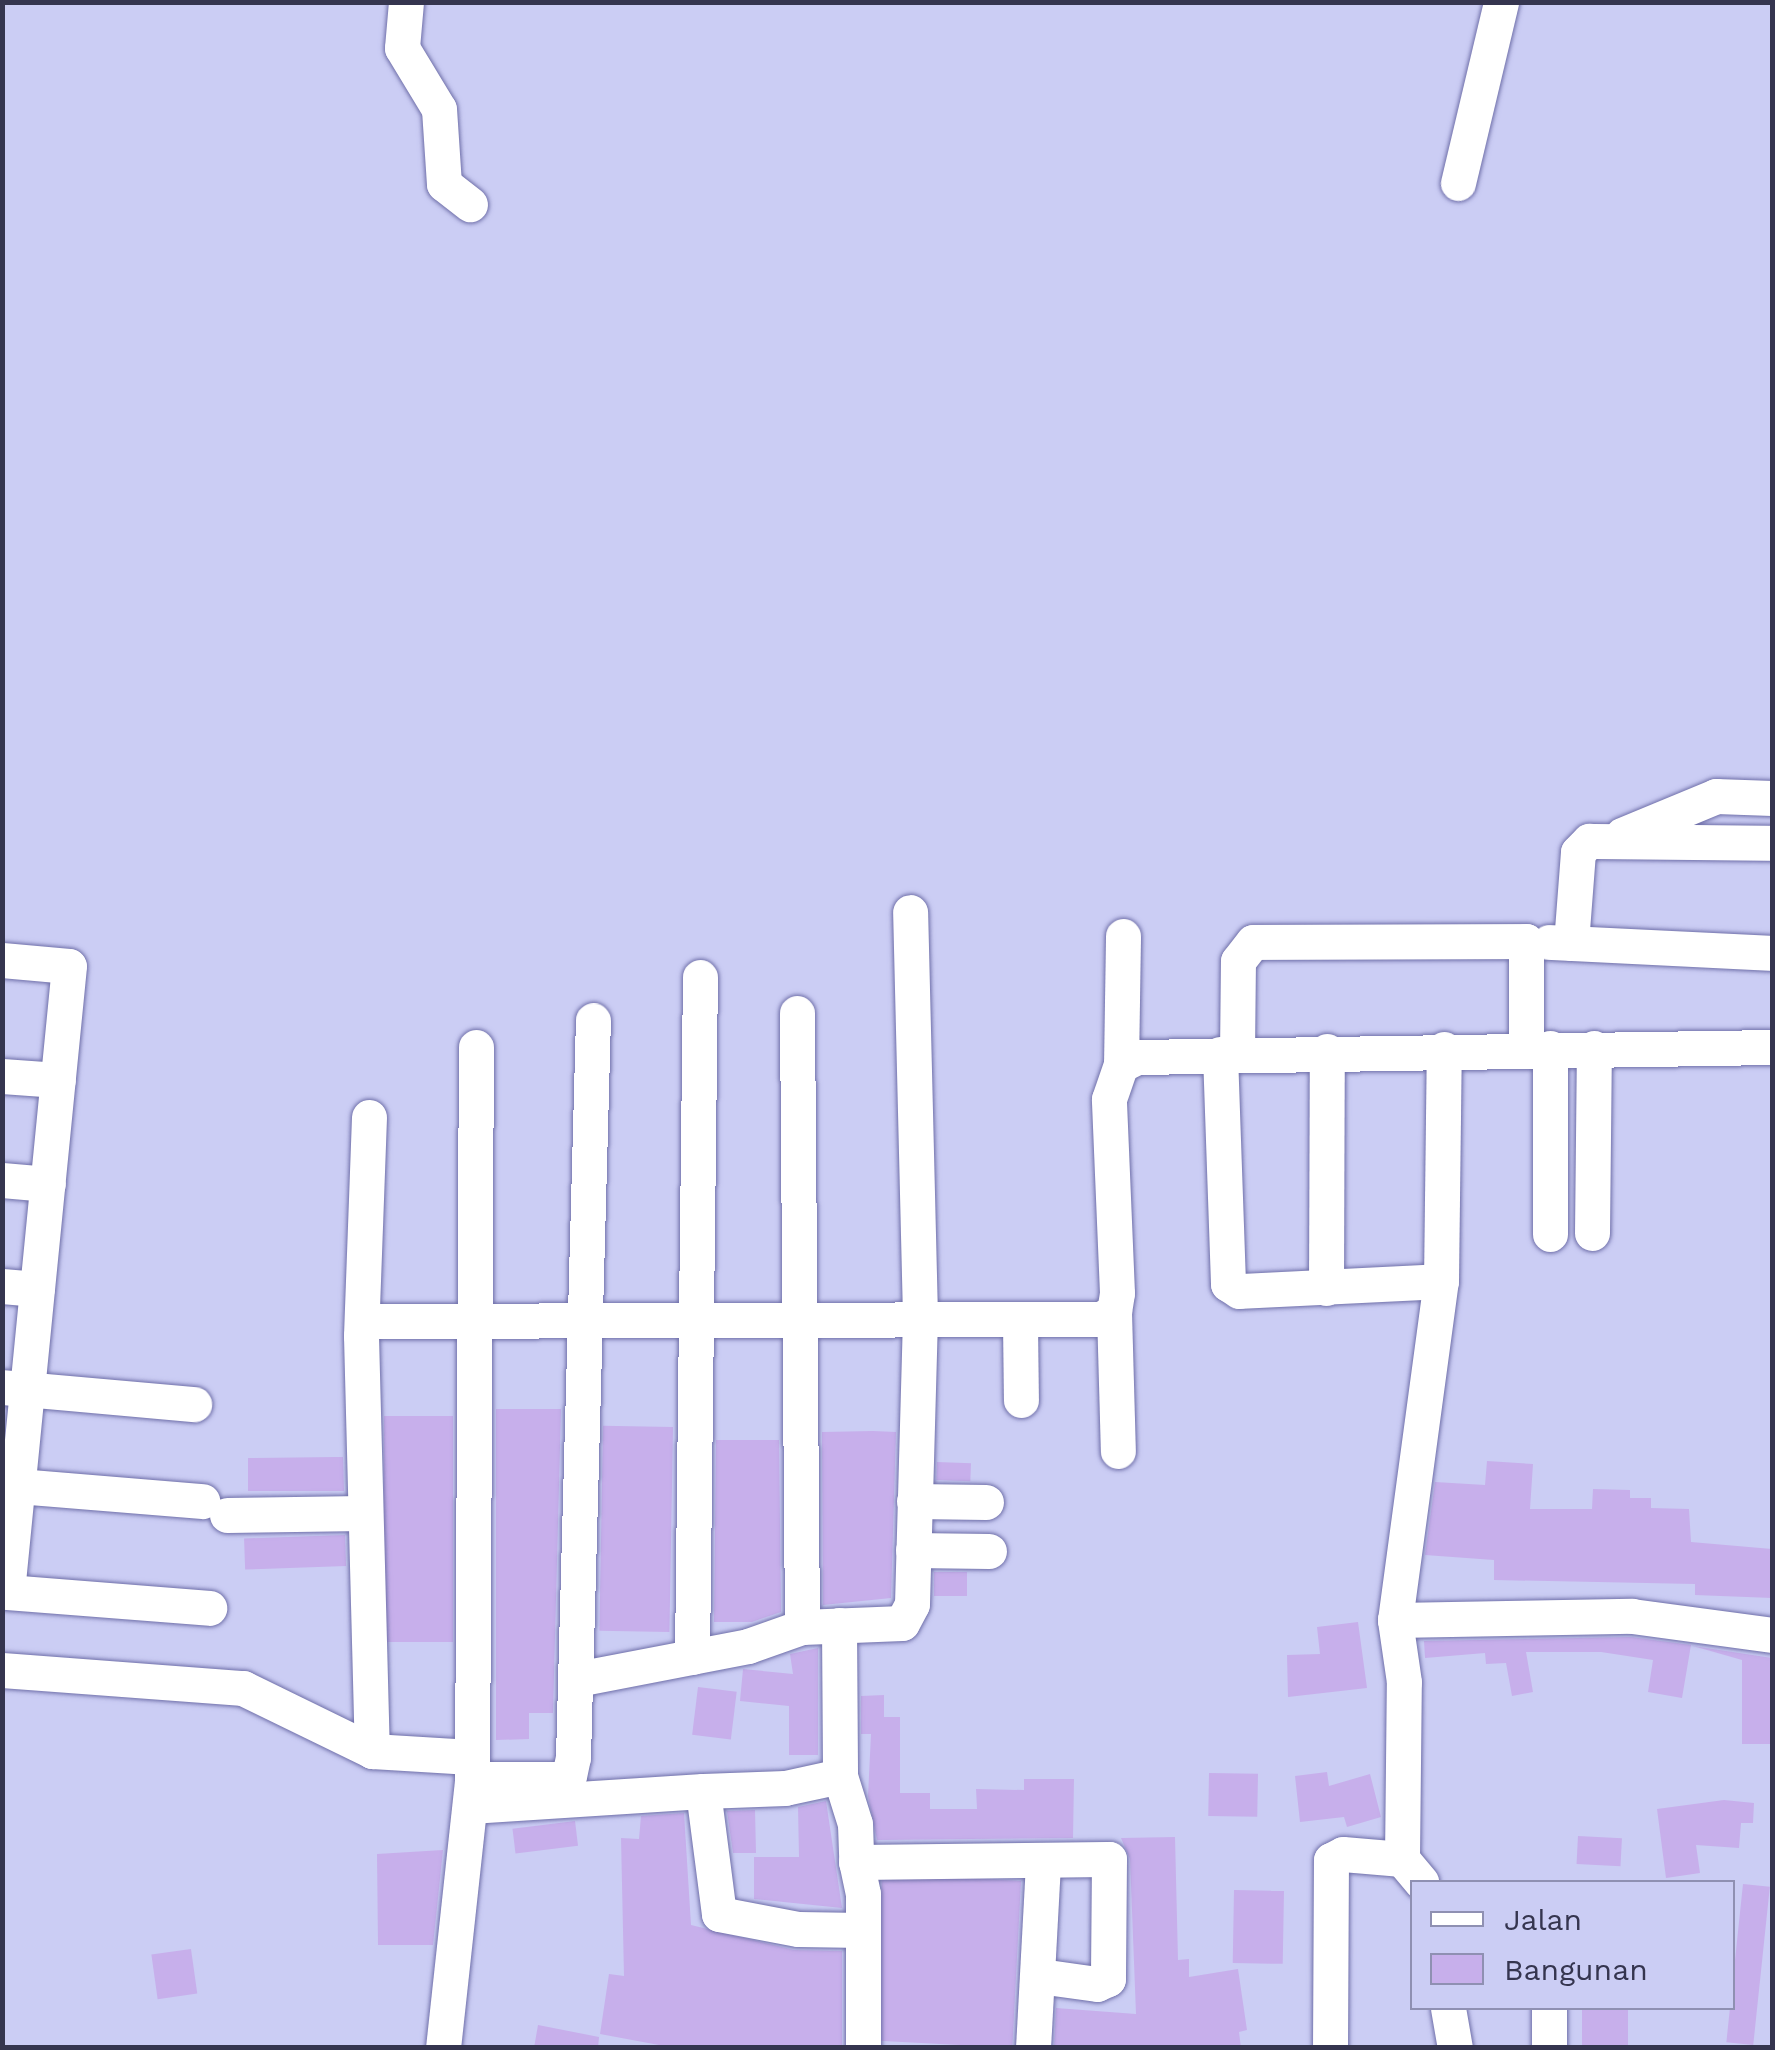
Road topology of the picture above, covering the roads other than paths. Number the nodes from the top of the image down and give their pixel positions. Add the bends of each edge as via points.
1 (406, 2) edge
2 (1502, 2) edge
3 (1458, 184) dead end
4 (470, 204) dead end
5 (1716, 796) junction
6 (1772, 798) edge
7 (1618, 837) junction
8 (1714, 841) junction
9 (1772, 843) edge
10 (910, 912) dead end
11 (1123, 936) dead end
12 (1526, 941) junction
13 (1571, 944) junction
14 (1772, 952) edge
15 (2, 960) edge
16 (700, 978) dead end
17 (797, 1013) dead end
18 (593, 1020) dead end
19 (1772, 1046) edge
20 (476, 1047) dead end
21 (1444, 1048) junction
22 (1538, 1048) junction
23 (1594, 1048) junction
24 (1327, 1050) junction
25 (1229, 1054) junction
26 (1121, 1065) junction
27 (2, 1076) edge
28 (58, 1080) junction
29 (369, 1117) dead end
30 (2, 1180) edge
31 (48, 1184) junction
32 (1592, 1233) dead end
33 (1550, 1234) dead end
34 (1441, 1281) junction
35 (20, 1288) edge
36 (1326, 1288) junction
37 (1114, 1312) junction
38 (920, 1316) junction
39 (586, 1319) junction
40 (692, 1319) junction
41 (799, 1320) junction
42 (362, 1321) junction
43 (1020, 1323) junction
44 (474, 1324) junction
45 (15, 1389) edge
46 (1021, 1400) dead end
47 (194, 1404) dead end
48 (1118, 1450) dead end
49 (14, 1464) edge
50 (914, 1500) junction
51 (986, 1502) dead end
52 (364, 1514) junction
53 (913, 1550) junction
54 (989, 1551) dead end
55 (209, 1608) dead end
56 (1396, 1620) junction
57 (839, 1625) junction
58 (802, 1627) junction
59 (1772, 1635) edge
60 (692, 1657) junction
61 (2, 1670) edge
62 (577, 1679) junction
63 (372, 1752) junction
64 (840, 1776) junction
65 (471, 1781) junction
66 (703, 1792) junction
67 (856, 1862) junction
68 (1043, 1862) junction
69 (1411, 1871) edge
70 (863, 1930) junction
71 (1040, 1976) junction
72 (1448, 2010) edge
73 (1549, 2010) edge
74 (443, 2048) edge
75 (863, 2048) edge
76 (1033, 2048) edge
77 (1330, 2048) edge
78 (1455, 2048) edge
79 (1549, 2048) edge

1 - 4 street via 402,48 439,109 443,179
2 - 3 street
5 - 6 street
5 - 7 street
5 - 8 street
7 - 8 street
7 - 13 street via 1589,841 1578,852
8 - 9 street
10 - 38 street
11 - 26 street
12 - 13 street
12 - 22 street
12 - 25 street via 1253,942 1238,961
13 - 14 street
15 - 28 street via 69,966
16 - 40 street
17 - 41 street
18 - 39 street
19 - 23 street
20 - 44 street
21 - 22 street
21 - 24 street
21 - 34 street
22 - 23 street
22 - 33 street
23 - 32 street
24 - 25 street
24 - 36 street
25 - 26 street via 1137,1056
25 - 36 street via 1224,1277 1240,1291
26 - 37 street via 1109,1099
27 - 28 street
28 - 31 street
29 - 42 street
30 - 31 street
31 - 35 street
34 - 36 street
34 - 56 street
35 - 45 street
37 - 43 street via 1100,1319
37 - 48 street
38 - 41 street
38 - 43 street
38 - 50 street
39 - 40 street
39 - 44 street
39 - 62 street
40 - 41 street
40 - 60 street
41 - 58 street
42 - 44 street
42 - 52 street
43 - 46 street
44 - 65 street
45 - 47 street
45 - 49 street
49 - 52 street via 215,1508
49 - 55 street via 8,1592
50 - 51 street
50 - 53 street
52 - 63 street
53 - 54 street
53 - 57 street via 910,1618
56 - 59 street via 1632,1616
56 - 69 street
57 - 58 street
57 - 64 street
58 - 60 street
60 - 62 street
61 - 63 street via 242,1688
62 - 65 street via 570,1776
63 - 65 street
64 - 66 street via 784,1788
64 - 67 street via 855,1824
65 - 66 street
65 - 74 street
66 - 70 street via 719,1914 798,1929
67 - 68 street via 966,1856
67 - 70 street
68 - 71 street
68 - 71 street via 1109,1859 1113,1906 1103,1984
69 - 77 street via 1343,1854 1328,1867
70 - 75 street
71 - 76 street
72 - 78 street
73 - 79 street

